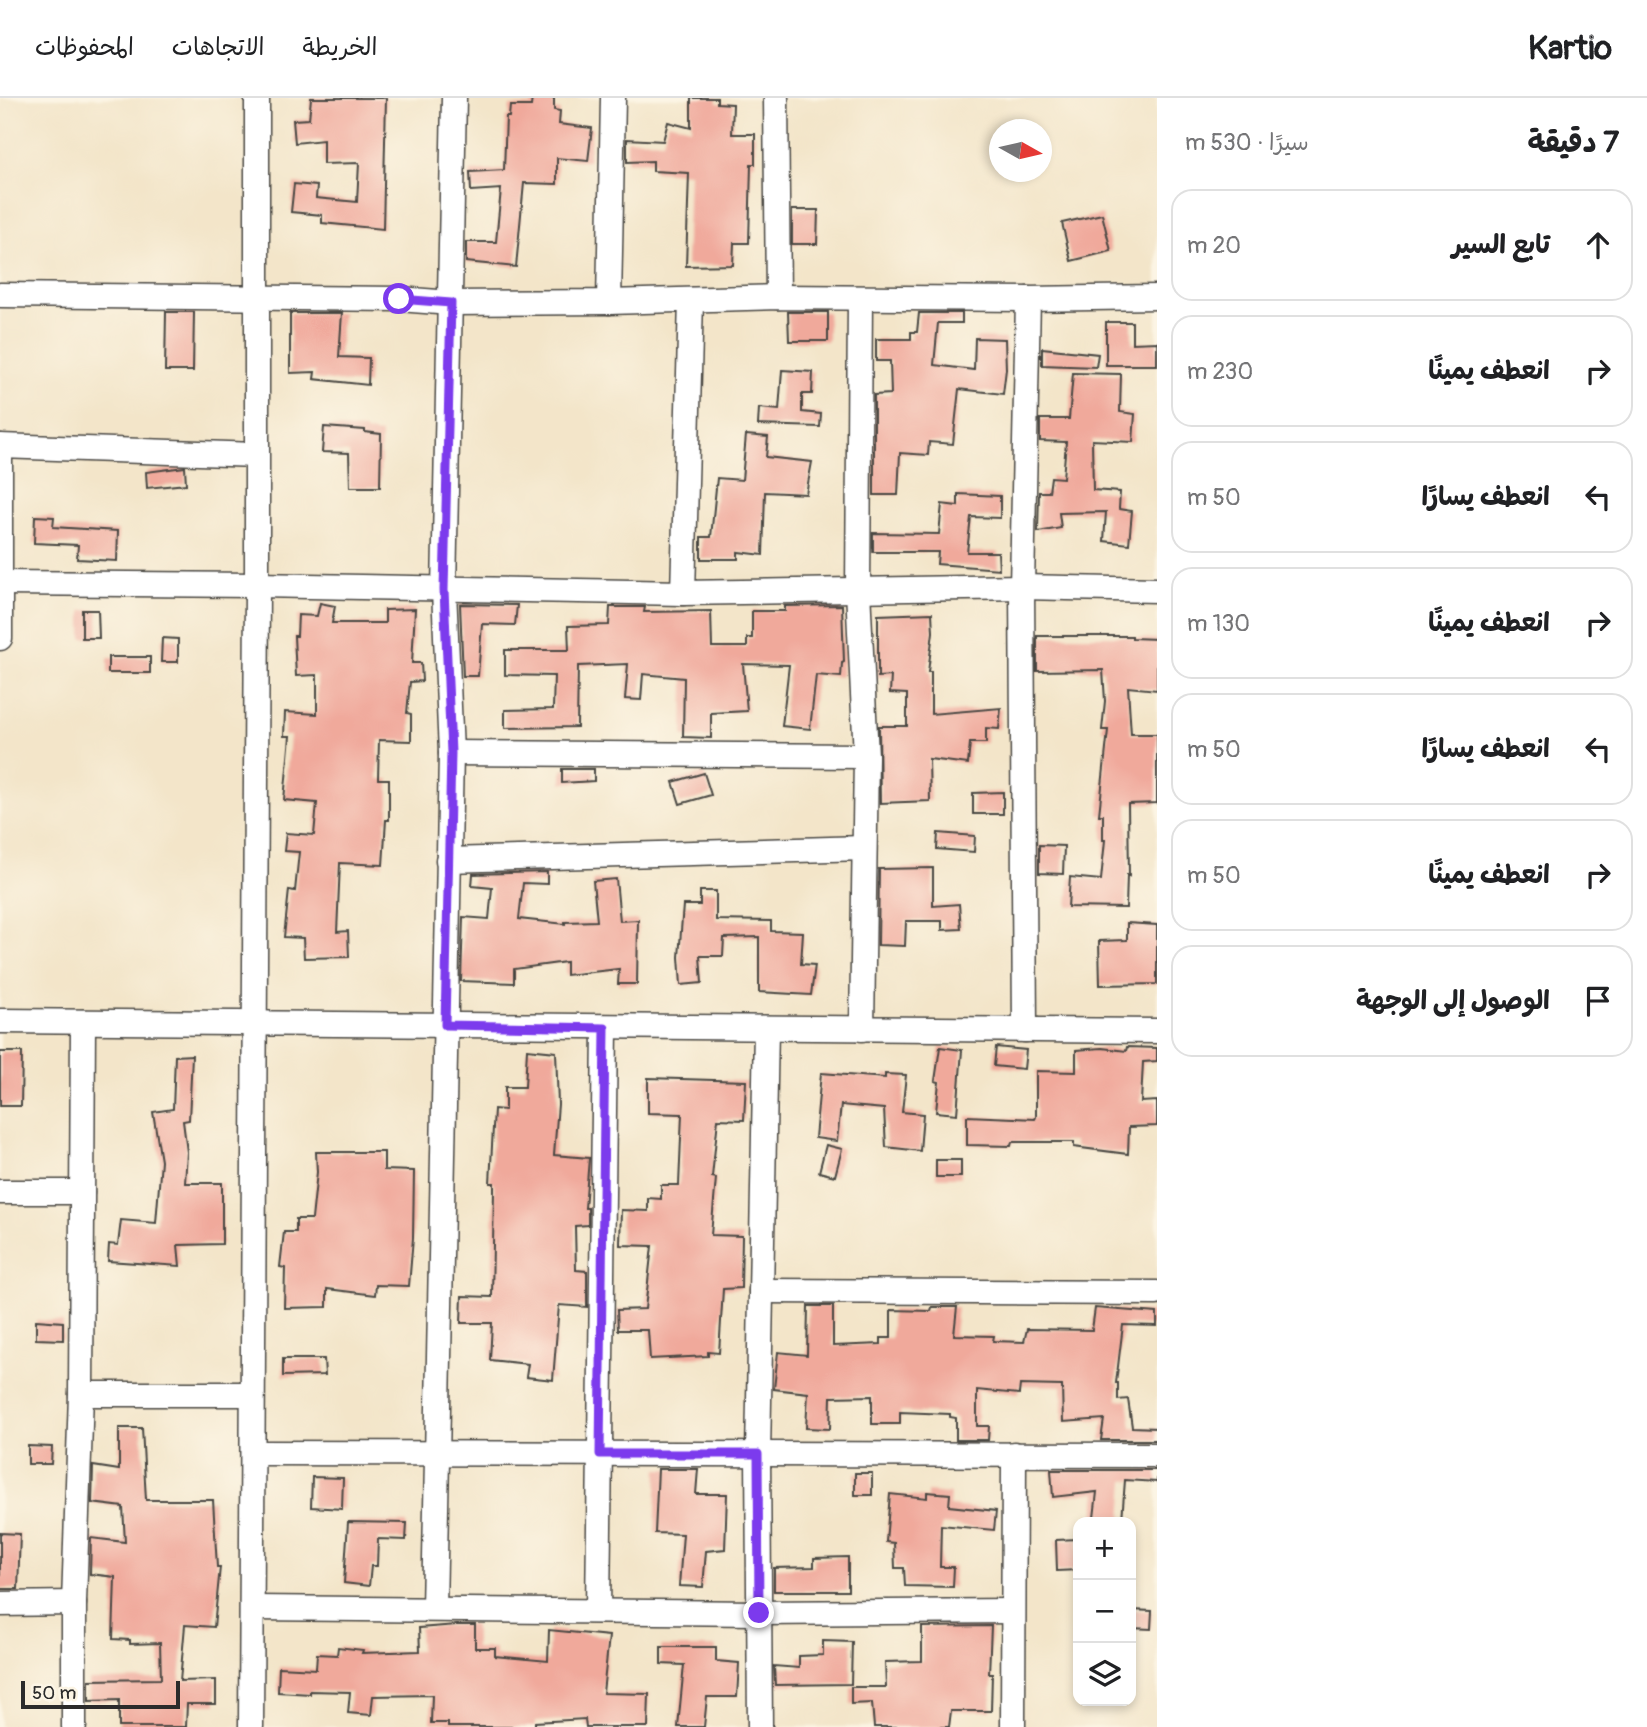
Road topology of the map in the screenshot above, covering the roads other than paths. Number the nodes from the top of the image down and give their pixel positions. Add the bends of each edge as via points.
1 (257, 98) edge
2 (454, 98) edge
3 (613, 98) edge
4 (776, 98) edge
5 (0, 295) edge
6 (778, 297) junction
7 (1157, 297) edge
8 (257, 298) junction
9 (860, 299) junction
10 (1028, 299) junction
11 (691, 300) junction
12 (609, 302) junction
13 (451, 303) junction
14 (0, 446) edge
15 (256, 455) junction
16 (1, 583) edge
17 (257, 585) junction
18 (1022, 587) junction
19 (444, 590) junction
20 (858, 590) junction
21 (1157, 590) edge
22 (683, 593) junction
23 (0, 638) edge
24 (451, 753) junction
25 (866, 756) junction
26 (864, 848) junction
27 (448, 860) junction
28 (0, 1021) edge
29 (83, 1022) junction
30 (255, 1024) junction
31 (445, 1025) junction
32 (605, 1028) junction
33 (766, 1028) junction
34 (862, 1028) junction
35 (1025, 1030) junction
36 (1157, 1031) edge
37 (0, 1192) edge
38 (82, 1192) junction
39 (761, 1291) junction
40 (1157, 1293) edge
41 (81, 1394) junction
42 (252, 1394) junction
43 (436, 1452) junction
44 (253, 1453) junction
45 (600, 1454) junction
46 (758, 1454) junction
47 (1014, 1454) junction
48 (1157, 1455) edge
49 (74, 1603) junction
50 (0, 1604) edge
51 (253, 1608) junction
52 (433, 1609) junction
53 (598, 1611) junction
54 (1012, 1611) junction
55 (759, 1613) junction
56 (74, 1727) edge
57 (251, 1727) edge
58 (760, 1727) edge
59 (1013, 1727) edge

1 - 8 street
2 - 13 street
3 - 12 street
4 - 6 street
5 - 8 street
6 - 9 street
6 - 11 street
7 - 10 street
8 - 13 street
8 - 15 street
9 - 10 street
9 - 20 street
10 - 18 street
11 - 12 street
11 - 22 street
12 - 13 street
13 - 19 street
14 - 15 street
14 - 16 street
15 - 17 street
16 - 17 street
16 - 23 street
17 - 19 street
17 - 30 street
18 - 20 street
18 - 21 street
18 - 35 street
19 - 22 street
19 - 24 street
20 - 22 street
20 - 25 street
24 - 25 street
24 - 27 street
25 - 26 street
26 - 27 street
26 - 34 street
27 - 31 street
28 - 29 street
29 - 30 street
29 - 38 street
30 - 31 street
30 - 42 street
31 - 32 street
31 - 43 street
32 - 33 street
32 - 45 street
33 - 34 street
33 - 39 street
34 - 35 street
35 - 36 street
37 - 38 street
38 - 41 street
39 - 40 street
39 - 46 street
41 - 42 street
41 - 49 street
42 - 44 street
43 - 44 street
43 - 45 street
43 - 52 street
44 - 51 street
45 - 46 street
45 - 53 street
46 - 47 street
46 - 55 street
47 - 48 street
47 - 54 street
49 - 50 street
49 - 56 street
51 - 52 street
51 - 57 street
52 - 53 street
53 - 55 street
54 - 55 street
54 - 59 street
55 - 58 street

